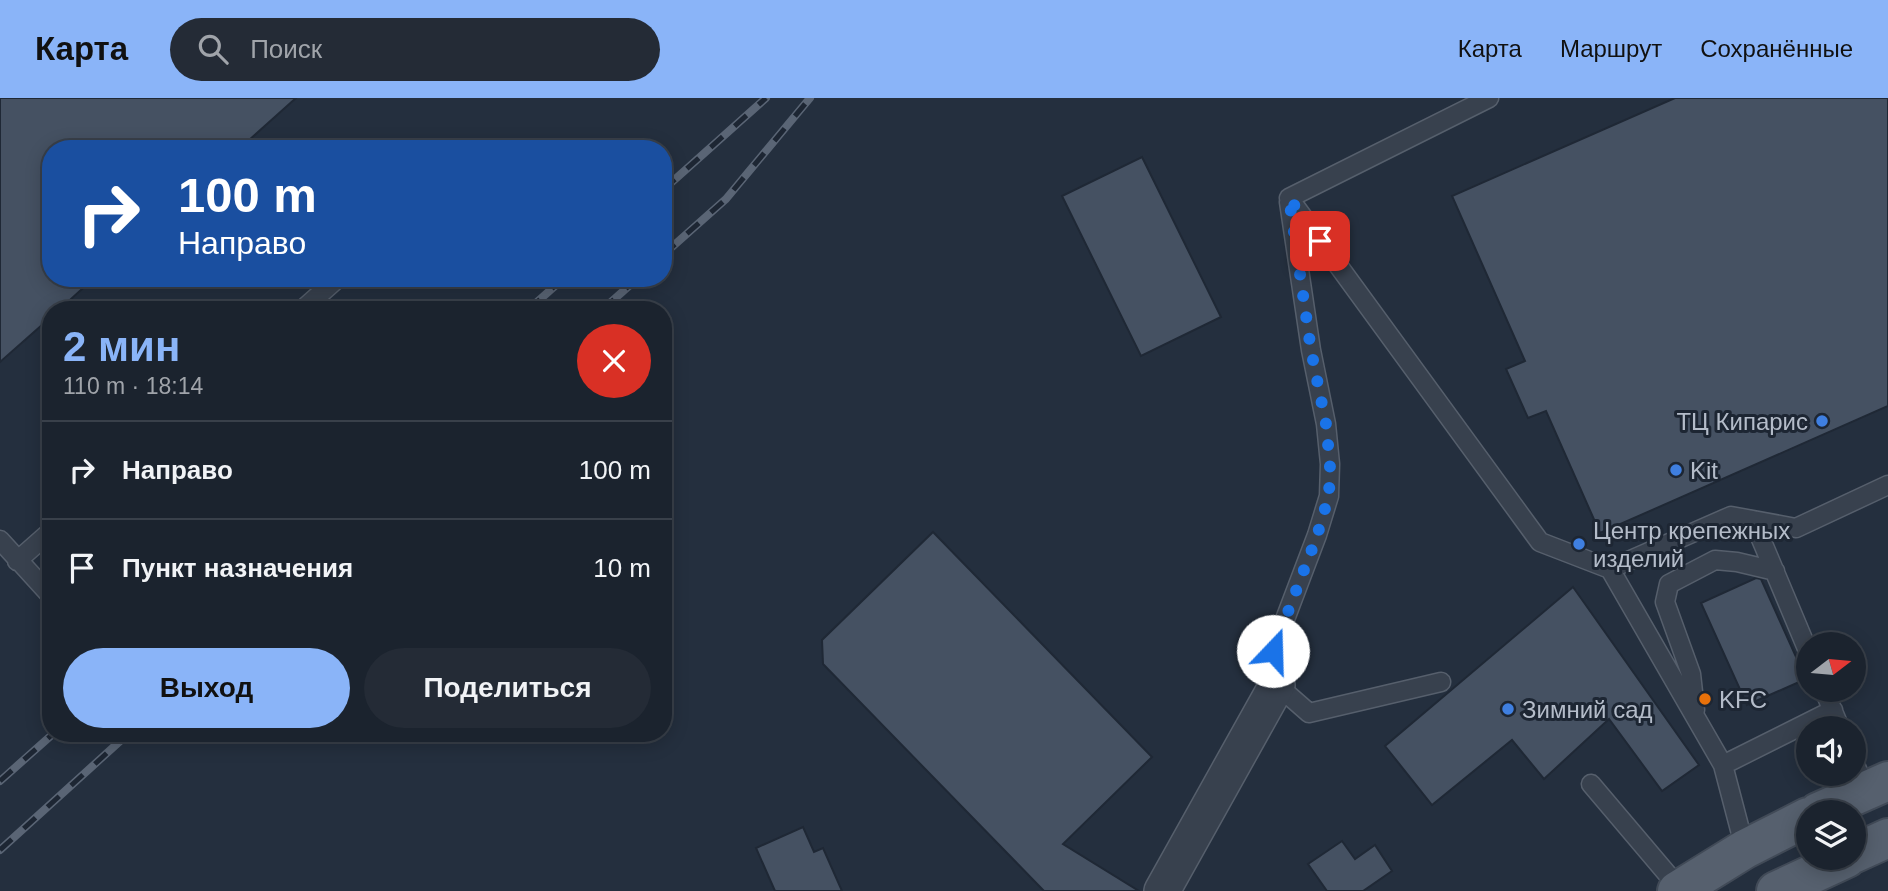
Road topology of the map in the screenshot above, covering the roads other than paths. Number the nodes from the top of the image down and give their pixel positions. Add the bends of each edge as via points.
1 (1489, 98) edge
2 (1289, 198) junction
3 (328, 287) edge
4 (312, 301) edge
5 (1888, 485) edge
6 (1753, 520) junction
7 (42, 539) edge
8 (0, 540) edge
9 (17, 561) junction
10 (1610, 569) junction
11 (1774, 571) junction
12 (42, 587) edge
13 (1800, 632) edge
14 (1441, 682) dead end
15 (1277, 685) junction
16 (1829, 702) edge
17 (1833, 710) junction
18 (1835, 716) edge
19 (1696, 717) junction
20 (1723, 765) junction
21 (1869, 777) edge
22 (1591, 784) dead end
23 (1835, 800) edge
24 (1796, 823) edge
25 (1888, 838) edge
26 (1745, 849) junction
27 (1866, 849) edge
28 (1821, 870) edge
29 (1679, 890) edge
30 (1162, 891) edge
31 (1776, 891) edge

1 - 2 lane
2 - 10 lane via 1541,542
2 - 15 lane via 1330,464 1329,495 1317,536 1273,651
3 - 4 lane
5 - 6 lane via 1796,528
6 - 10 lane via 1731,516
6 - 11 lane
7 - 9 lane
8 - 9 lane
9 - 12 lane
10 - 19 lane
11 - 13 lane
11 - 19 lane via 1715,560 1669,584 1665,603 1691,674
14 - 15 lane via 1309,713
15 - 30 street
16 - 17 lane
17 - 18 lane
17 - 20 lane
19 - 20 lane
20 - 26 lane
21 - 23 main road
22 - 29 lane
24 - 26 main road
25 - 27 main road
26 - 29 main road
28 - 31 main road

